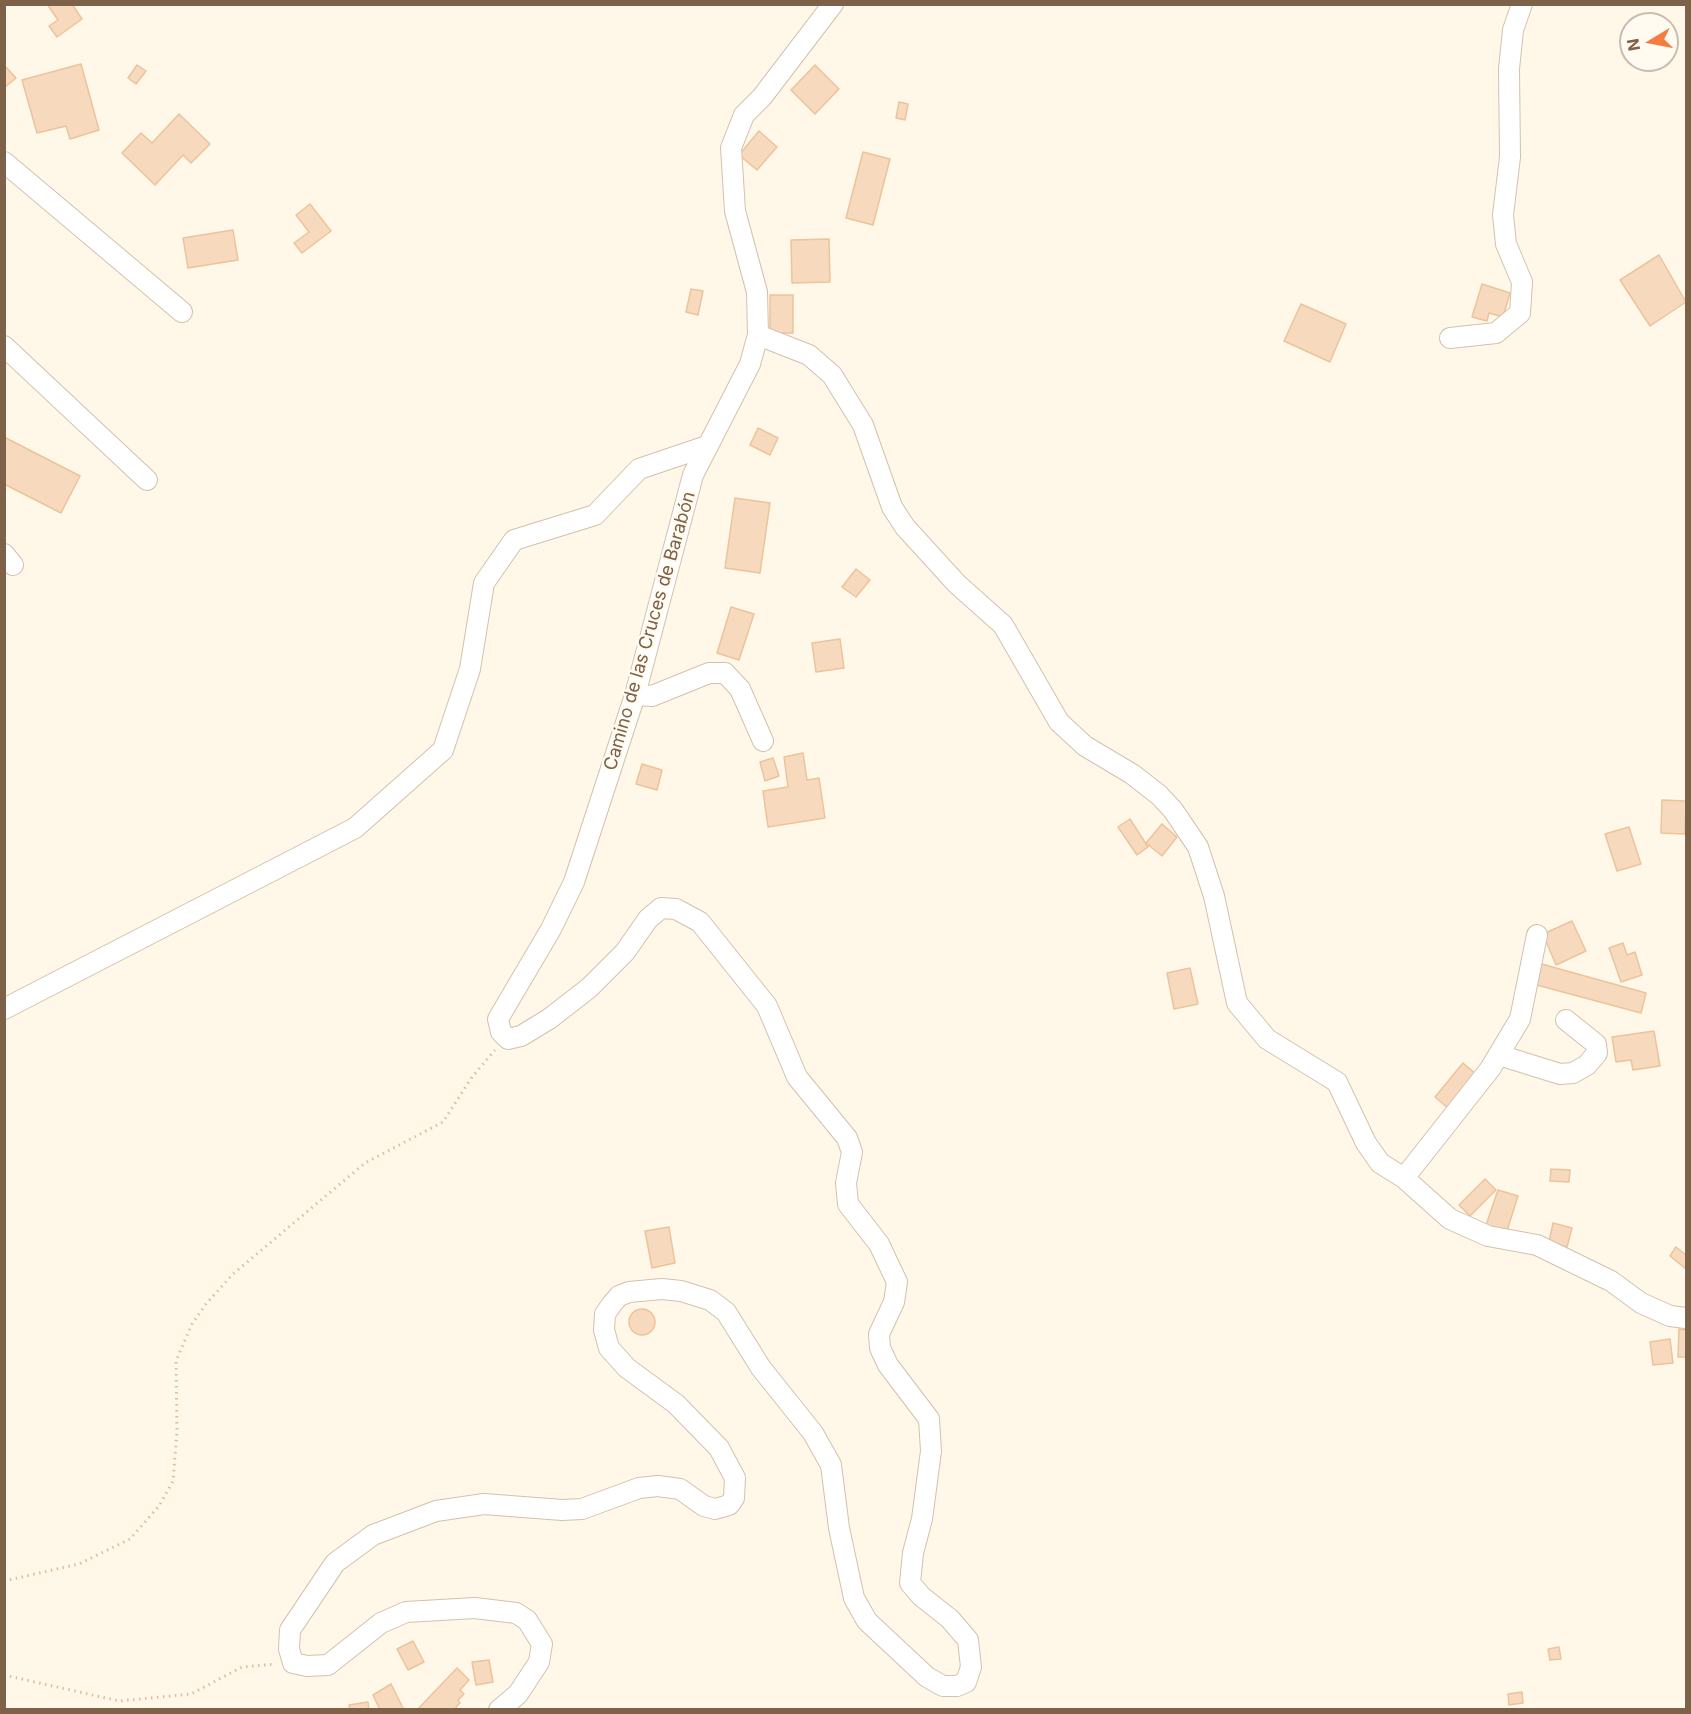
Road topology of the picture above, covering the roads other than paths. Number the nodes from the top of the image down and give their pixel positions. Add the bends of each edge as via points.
1 (833, 4) edge
2 (1522, 4) edge
3 (4, 162) edge
4 (182, 312) dead end
5 (758, 335) junction
6 (1450, 338) dead end
7 (4, 346) edge
8 (707, 446) junction
9 (147, 480) dead end
10 (635, 695) junction
11 (763, 741) dead end
12 (1537, 935) dead end
13 (4, 1009) edge
14 (1566, 1020) dead end
15 (1499, 1055) junction
16 (1404, 1179) junction
17 (1686, 1318) edge
18 (499, 1710) edge

1 - 5 street, Camino de las Cruces de Barabón via 744,115 731,148 735,211 757,292
2 - 6 street via 1513,30 1509,69 1510,157 1503,215 1506,244 1522,282 1520,313 1497,333
3 - 4 street
5 - 8 street, Camino de las Cruces de Barabón via 739,389
5 - 16 street via 809,356 832,375 863,425 892,507 905,527 957,584 1003,625 1059,722 1085,746 1159,795 1173,810 1198,847 1214,896 1237,1003 1267,1039 1337,1082 1366,1143 1380,1163
7 - 9 street
8 - 10 street, Camino de las Cruces de Barabón via 693,475
8 - 13 street via 639,469 595,515 514,540 484,583 470,669 443,750 355,828
10 - 11 street via 652,696 709,673 725,673 740,689
10 - 18 street, Camino de las Cruces de Barabón via 574,882 498,1020 501,1032 508,1039 521,1036 589,988 661,909 676,909 700,922 767,1006 797,1077 847,1138 852,1152 846,1184 848,1204 879,1244 897,1282 894,1302 879,1334 880,1348 929,1419 931,1451 910,1583 968,1640 970,1667 966,1682 943,1686 927,1677 867,1621 854,1598 831,1465 813,1433 761,1368 726,1312 710,1300 681,1291 629,1292 605,1314 609,1348 627,1368 676,1404 719,1448 735,1478 734,1498 729,1505 715,1509 680,1489 658,1486 639,1488 582,1509 484,1504 436,1511 373,1534 334,1563 290,1630 293,1663 328,1665 381,1623 406,1612 475,1608 516,1613 527,1620 542,1644 539,1662 518,1694
12 - 15 street via 1520,1019
14 - 15 street via 1596,1044 1597,1053 1574,1073 1560,1074
15 - 16 street
16 - 17 street via 1450,1219 1488,1236 1537,1245 1611,1281 1641,1303 1670,1316

